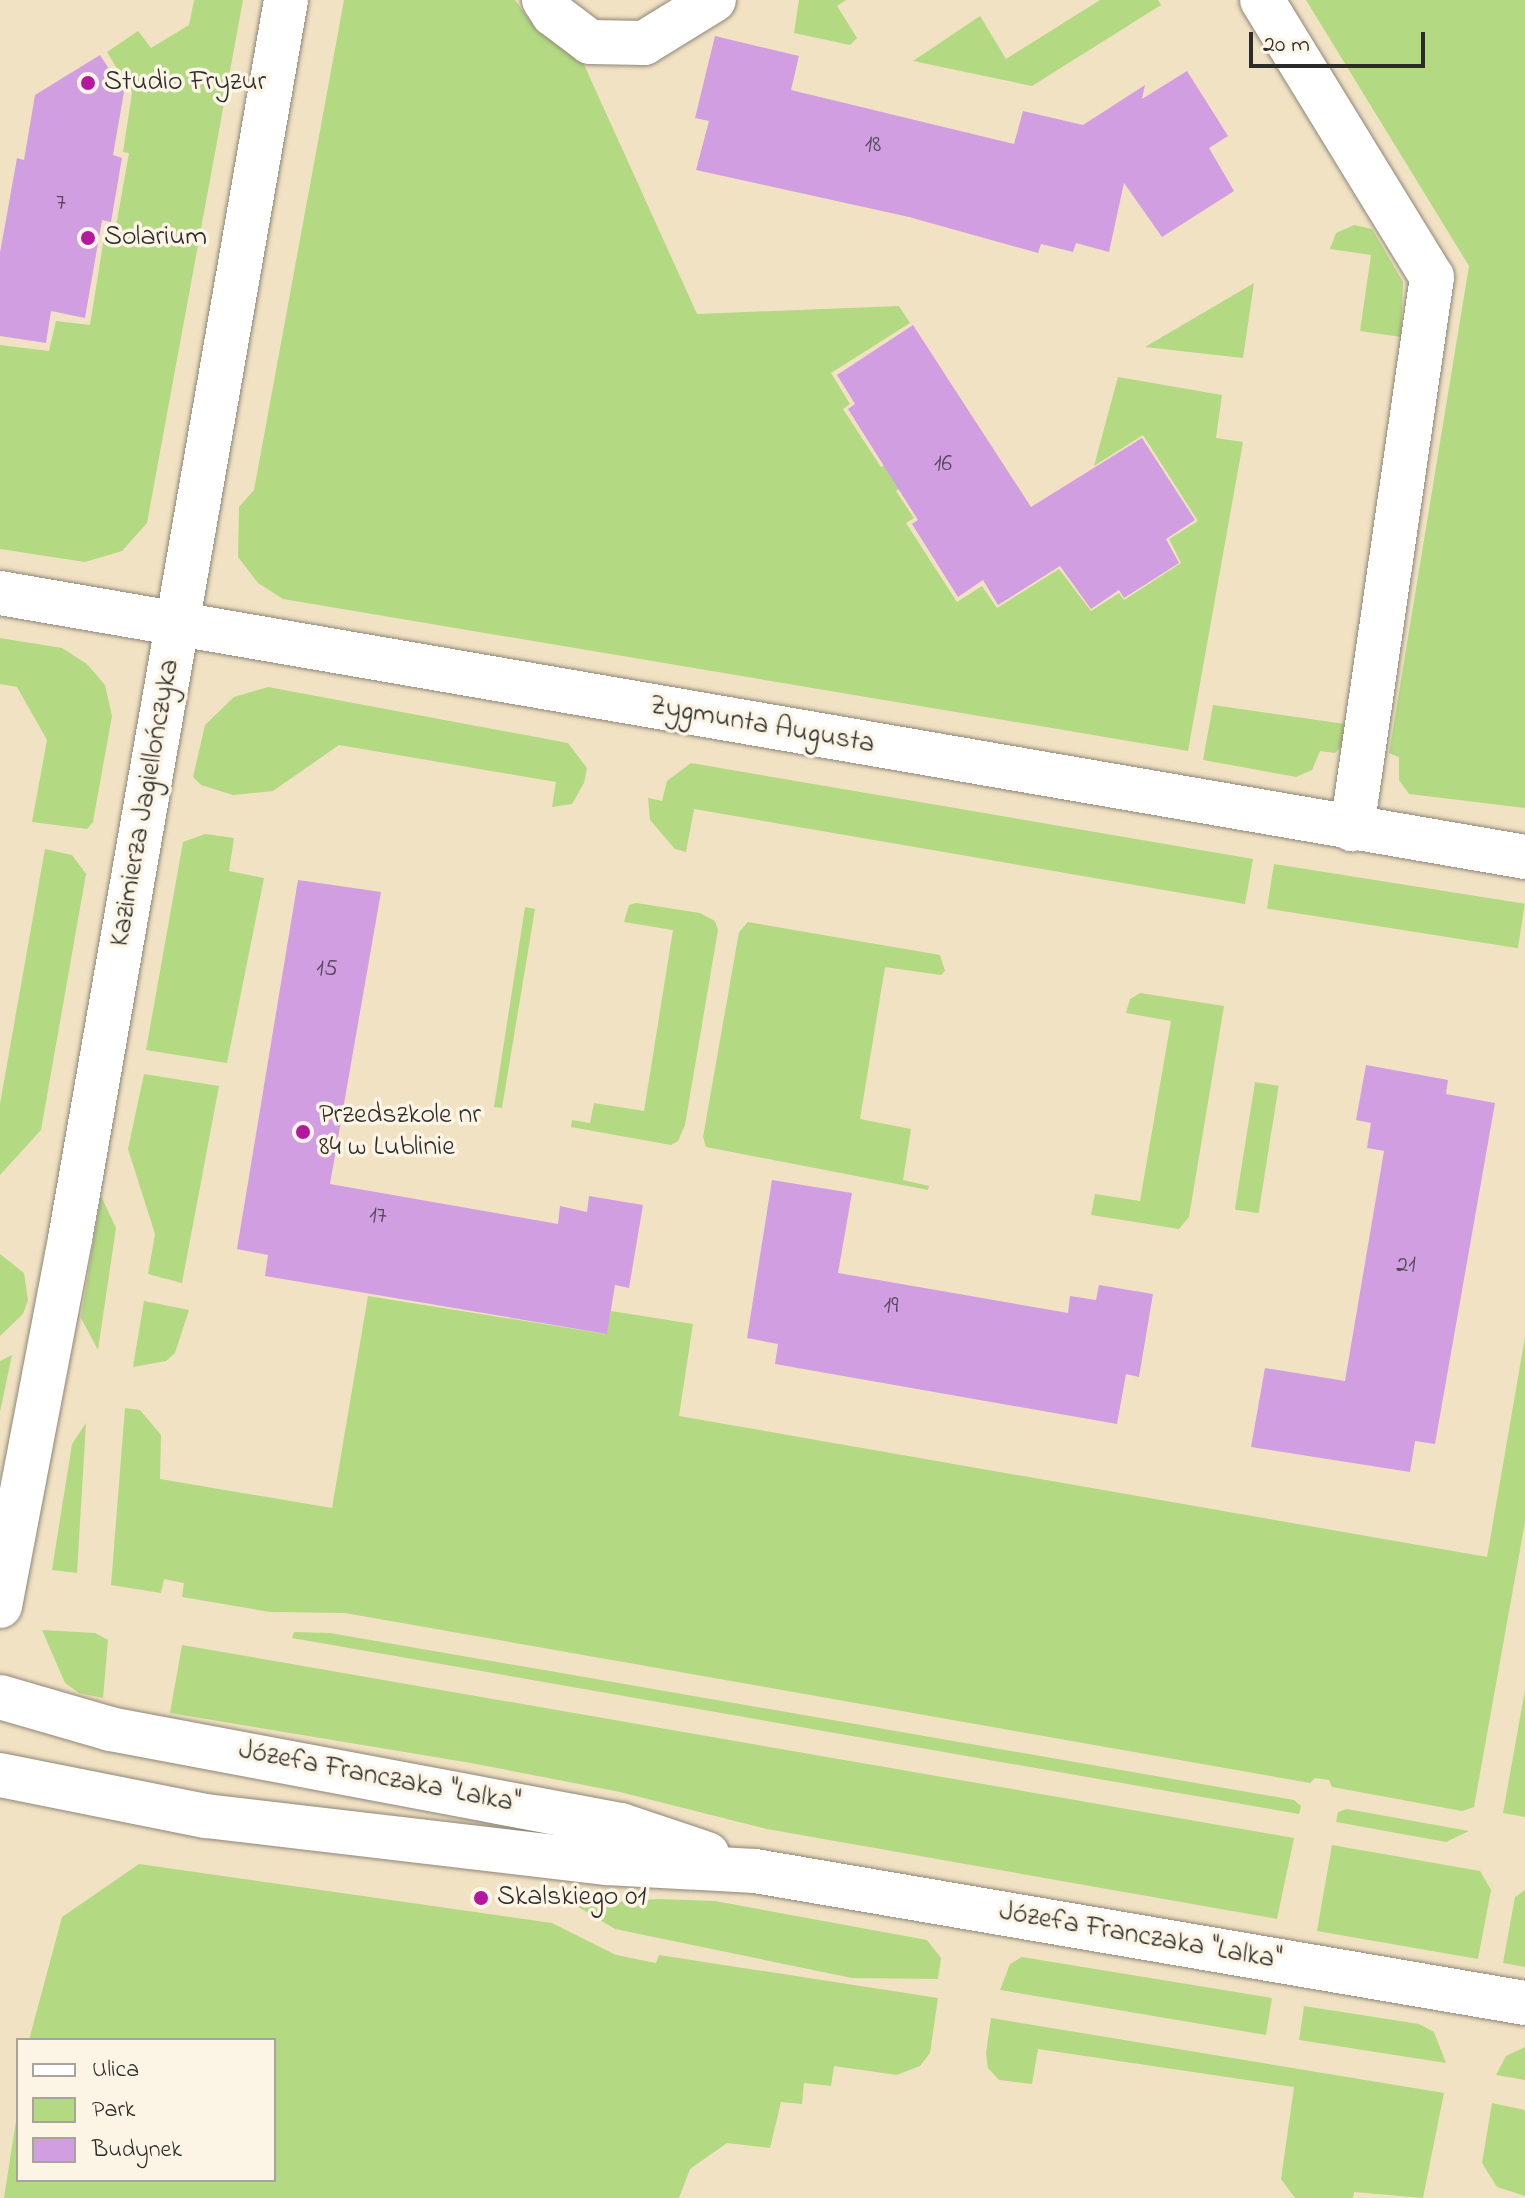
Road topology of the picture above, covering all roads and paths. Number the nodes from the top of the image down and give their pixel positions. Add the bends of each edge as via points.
1 (286, 0) edge
2 (544, 0) edge
3 (714, 0) edge
4 (1262, 0) edge
5 (0, 593) edge
6 (179, 621) junction
7 (1352, 829) junction
8 (1525, 857) edge
9 (0, 1606) edge
10 (0, 1697) edge
11 (0, 1775) edge
12 (755, 1871) junction
13 (1525, 2003) edge

1 - 6 street, Kazimierza Jagiellończyka
2 - 3 street via 553,14 590,42 644,43
4 - 7 street via 1432,277
5 - 6 street, Zygmunta Augusta
6 - 7 street, Zygmunta Augusta
6 - 9 street, Kazimierza Jagiellończyka
7 - 8 street, Zygmunta Augusta
10 - 12 street, Józefa Franczaka "Lalka" via 110,1729 621,1825
11 - 12 street, Józefa Franczaka "Lalka" via 206,1816 607,1863
12 - 13 street, Józefa Franczaka "Lalka"

